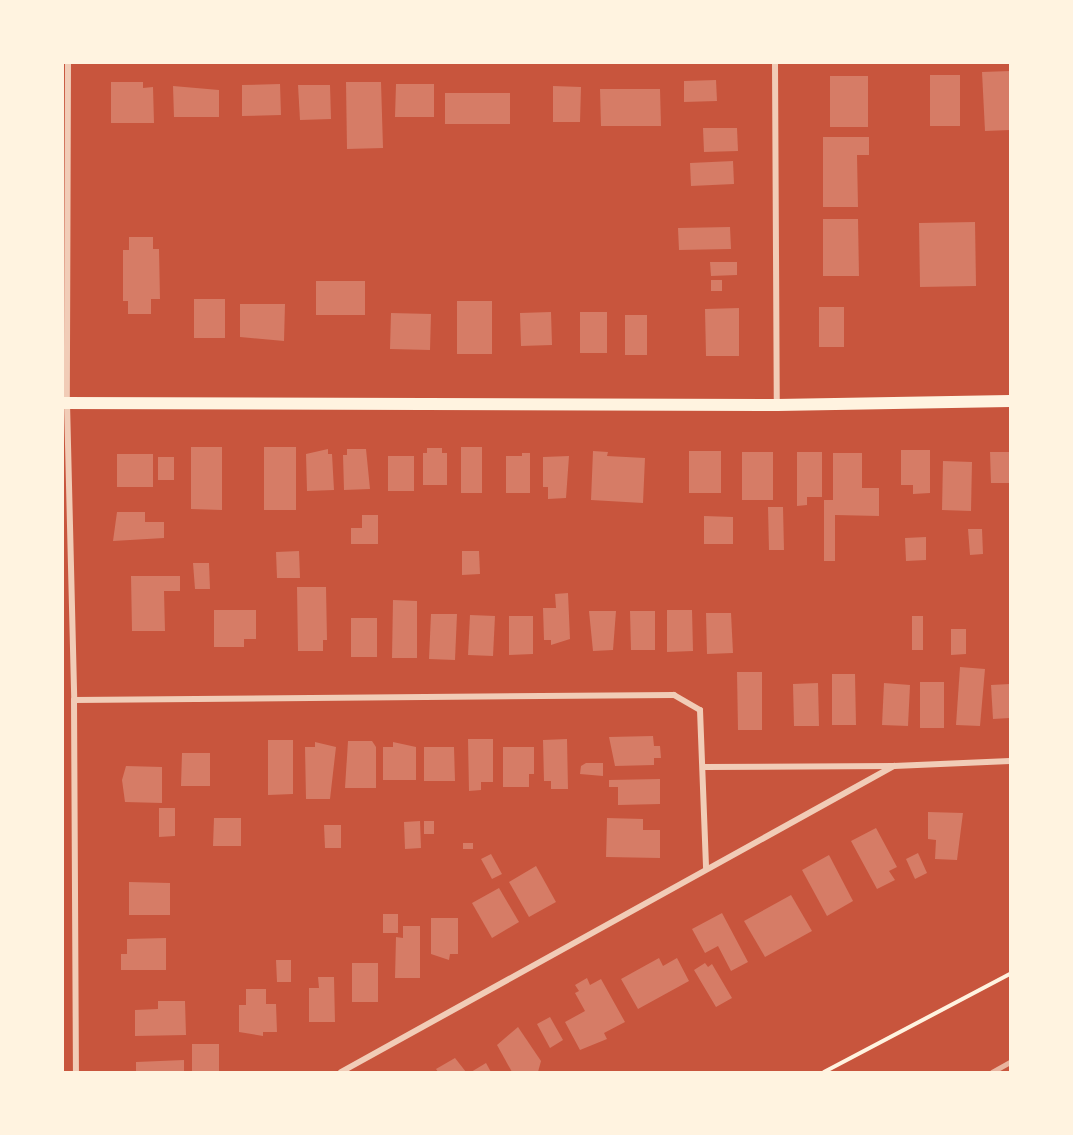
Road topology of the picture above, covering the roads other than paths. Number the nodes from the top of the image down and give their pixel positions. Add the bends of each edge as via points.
1 (68, 63) edge
2 (775, 63) edge
3 (1010, 401) edge
4 (65, 403) edge
5 (777, 405) junction
6 (74, 700) junction
7 (1010, 760) edge
8 (894, 766) junction
9 (705, 767) junction
10 (706, 869) junction
11 (76, 1072) edge
12 (341, 1072) edge

1 - 4 street
2 - 5 street
3 - 5 main road
4 - 5 main road
4 - 6 street
6 - 9 street via 674,695 700,710
6 - 11 street
7 - 8 street
8 - 9 street
8 - 10 street
9 - 10 street
10 - 12 street

